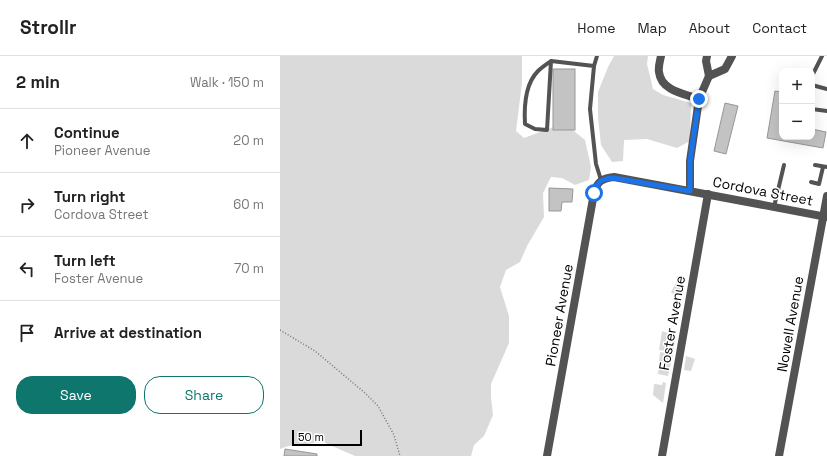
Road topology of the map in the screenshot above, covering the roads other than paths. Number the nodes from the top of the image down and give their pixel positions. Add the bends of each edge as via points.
1 (597, 56) edge
2 (661, 56) edge
3 (707, 56) edge
4 (732, 56) edge
5 (822, 56) edge
6 (551, 61) junction
7 (594, 66) junction
8 (815, 70) edge
9 (709, 76) junction
10 (815, 86) edge
11 (827, 89) edge
12 (699, 99) junction
13 (815, 109) edge
14 (827, 111) edge
15 (784, 165) dead end
16 (815, 165) dead end
17 (825, 167) edge
18 (601, 180) junction
19 (811, 182) dead end
20 (690, 191) junction
21 (708, 194) junction
22 (827, 196) edge
23 (774, 206) junction
24 (825, 216) edge
25 (546, 456) edge
26 (662, 456) edge
27 (779, 456) edge

1 - 7 lane
2 - 12 street via 659,73 665,85 670,90
3 - 9 street
4 - 9 street via 725,69
5 - 8 lane
6 - 6 lane via 537,72 529,85 524,106 525,124 535,129 547,130
6 - 7 lane
7 - 18 lane via 590,109 596,164
9 - 12 street
10 - 11 lane
12 - 20 street via 690,161
13 - 14 lane
15 - 23 lane
16 - 17 lane
17 - 19 lane via 819,184
18 - 20 street, Cordova Street via 614,178
18 - 25 street, Pioneer Avenue via 594,193
20 - 21 street, Cordova Street
21 - 23 street, Cordova Street
21 - 26 street, Foster Avenue
22 - 24 street, Nowell Avenue
23 - 24 street, Cordova Street
24 - 27 street, Nowell Avenue

